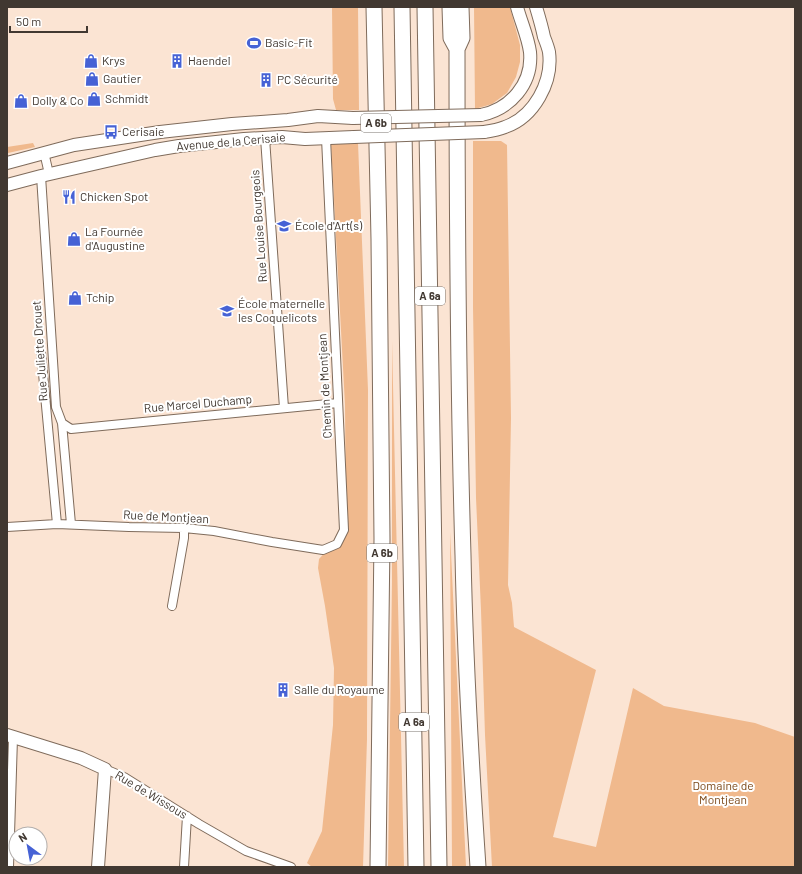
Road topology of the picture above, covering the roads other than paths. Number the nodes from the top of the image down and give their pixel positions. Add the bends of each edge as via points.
1 (374, 7) edge
2 (402, 7) edge
3 (425, 7) edge
4 (450, 7) edge
5 (461, 7) edge
6 (518, 7) edge
7 (536, 7) edge
8 (457, 49) junction
9 (265, 138) junction
10 (326, 138) junction
11 (44, 152) junction
12 (7, 163) edge
13 (45, 175) junction
14 (7, 185) edge
15 (41, 352) dead end
16 (338, 403) junction
17 (284, 408) junction
18 (62, 423) junction
19 (57, 524) junction
20 (71, 524) junction
21 (7, 527) edge
22 (184, 528) junction
23 (323, 550) joint
24 (172, 606) dead end
25 (10, 736) edge
26 (105, 769) junction
27 (187, 816) junction
28 (9, 867) edge
29 (98, 867) edge
30 (184, 867) edge
31 (290, 867) edge
32 (378, 867) edge
33 (416, 867) edge
34 (439, 867) edge
35 (478, 867) edge

1 - 32 highway, A 6b via 382,539
2 - 33 highway, A 6a
3 - 34 highway, A 6a
4 - 8 highway via 451,38
5 - 8 highway via 462,38
6 - 11 street, Avenue de la Cerisaie, bridge via 530,52 527,77 511,100 495,111 481,115 353,118 318,116 198,127 91,142
7 - 10 street, Avenue de la Cerisaie, bridge via 549,52 549,68 539,98 514,123 484,132
8 - 35 highway via 457,256 462,541
9 - 10 street, Avenue de la Cerisaie
9 - 13 street, Avenue de la Cerisaie via 155,150
9 - 17 street, Rue Louise Bourgeois
10 - 16 street, Chemin de Montjean
11 - 12 street, Avenue de la Cerisaie
11 - 13 street, Rue Juliette Drouet
13 - 14 street, Avenue de la Cerisaie
13 - 18 street, Rue Juliette Drouet via 42,193 56,407
15 - 19 street
16 - 17 street, Rue Marcel Duchamp
16 - 23 street, Chemin de Montjean via 344,530 337,544
17 - 18 street, Rue Marcel Duchamp via 71,429
18 - 20 street, Rue Juliette Drouet
19 - 20 street, Rue de Montjean
19 - 21 street, Rue de Montjean
20 - 22 street, Rue de Montjean
22 - 23 street, Rue de Montjean
22 - 24 street
25 - 26 street, Rue de Wissous via 81,758
25 - 28 street
26 - 27 street, Rue de Wissous
26 - 29 street
27 - 30 street
27 - 31 street, Rue de Wissous via 246,851

